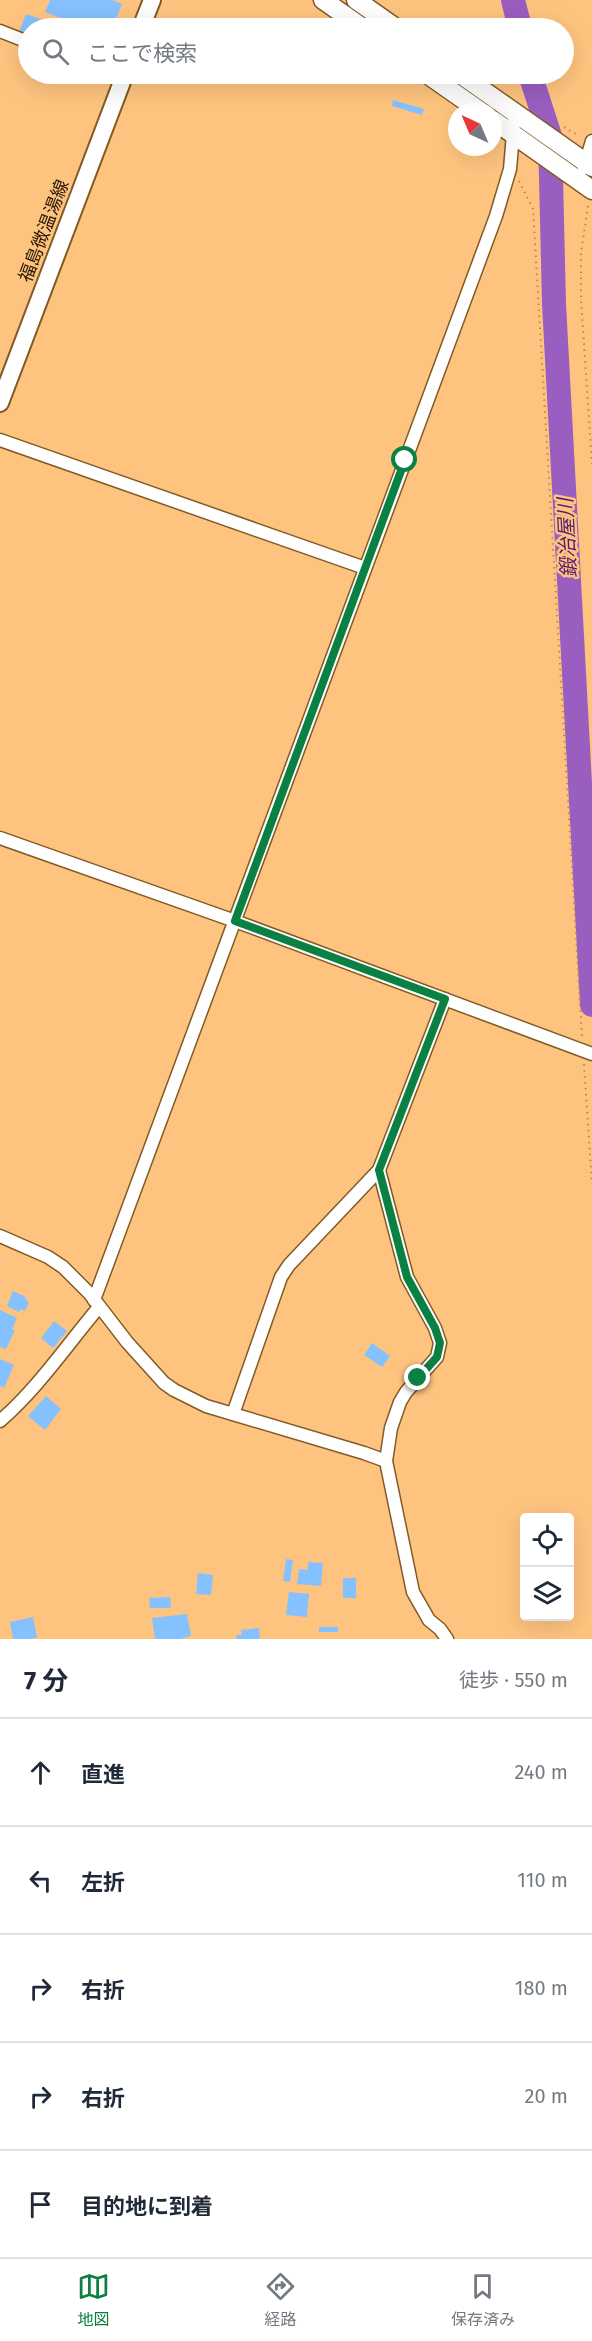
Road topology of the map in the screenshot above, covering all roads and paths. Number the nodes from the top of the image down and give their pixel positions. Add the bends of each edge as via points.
1 (152, 0) edge
2 (323, 0) edge
3 (356, 0) edge
4 (145, 18) edge
5 (349, 18) edge
6 (382, 18) edge
7 (0, 32) edge
8 (18, 38) edge
9 (118, 84) edge
10 (441, 84) edge
11 (474, 84) edge
12 (467, 102) edge
13 (521, 117) junction
14 (502, 126) edge
15 (519, 138) junction
16 (592, 141) edge
17 (586, 163) edge
18 (510, 169) junction
19 (584, 187) edge
20 (0, 403) edge
21 (0, 440) edge
22 (592, 464) edge
23 (365, 568) junction
24 (0, 838) edge
25 (235, 921) junction
26 (445, 999) junction
27 (587, 1052) edge
28 (379, 1170) junction
29 (592, 1184) edge
30 (0, 1236) edge
31 (97, 1303) junction
32 (233, 1414) junction
33 (0, 1421) edge
34 (387, 1461) junction
35 (447, 1639) edge

1 - 4 main road
2 - 5 main road
3 - 6 main road
7 - 8 street
9 - 20 main road, 福島微温湯線
10 - 12 main road
11 - 13 main road
13 - 15 street
13 - 17 main road
14 - 15 main road
15 - 18 street
15 - 19 main road
16 - 17 street
17 - 19 street
18 - 23 street
18 - 27 path via 524,186 533,209
19 - 22 path via 581,299
21 - 23 street
23 - 25 street
24 - 25 street
25 - 26 street
25 - 31 street
26 - 27 street
26 - 28 street
27 - 29 path
28 - 32 street via 285,1269
28 - 34 street via 407,1277 440,1343 437,1357 400,1402 391,1428
30 - 31 street via 57,1262
31 - 32 street via 164,1383 196,1402
31 - 33 street via 30,1392
32 - 34 street
34 - 35 street via 413,1592 429,1620

